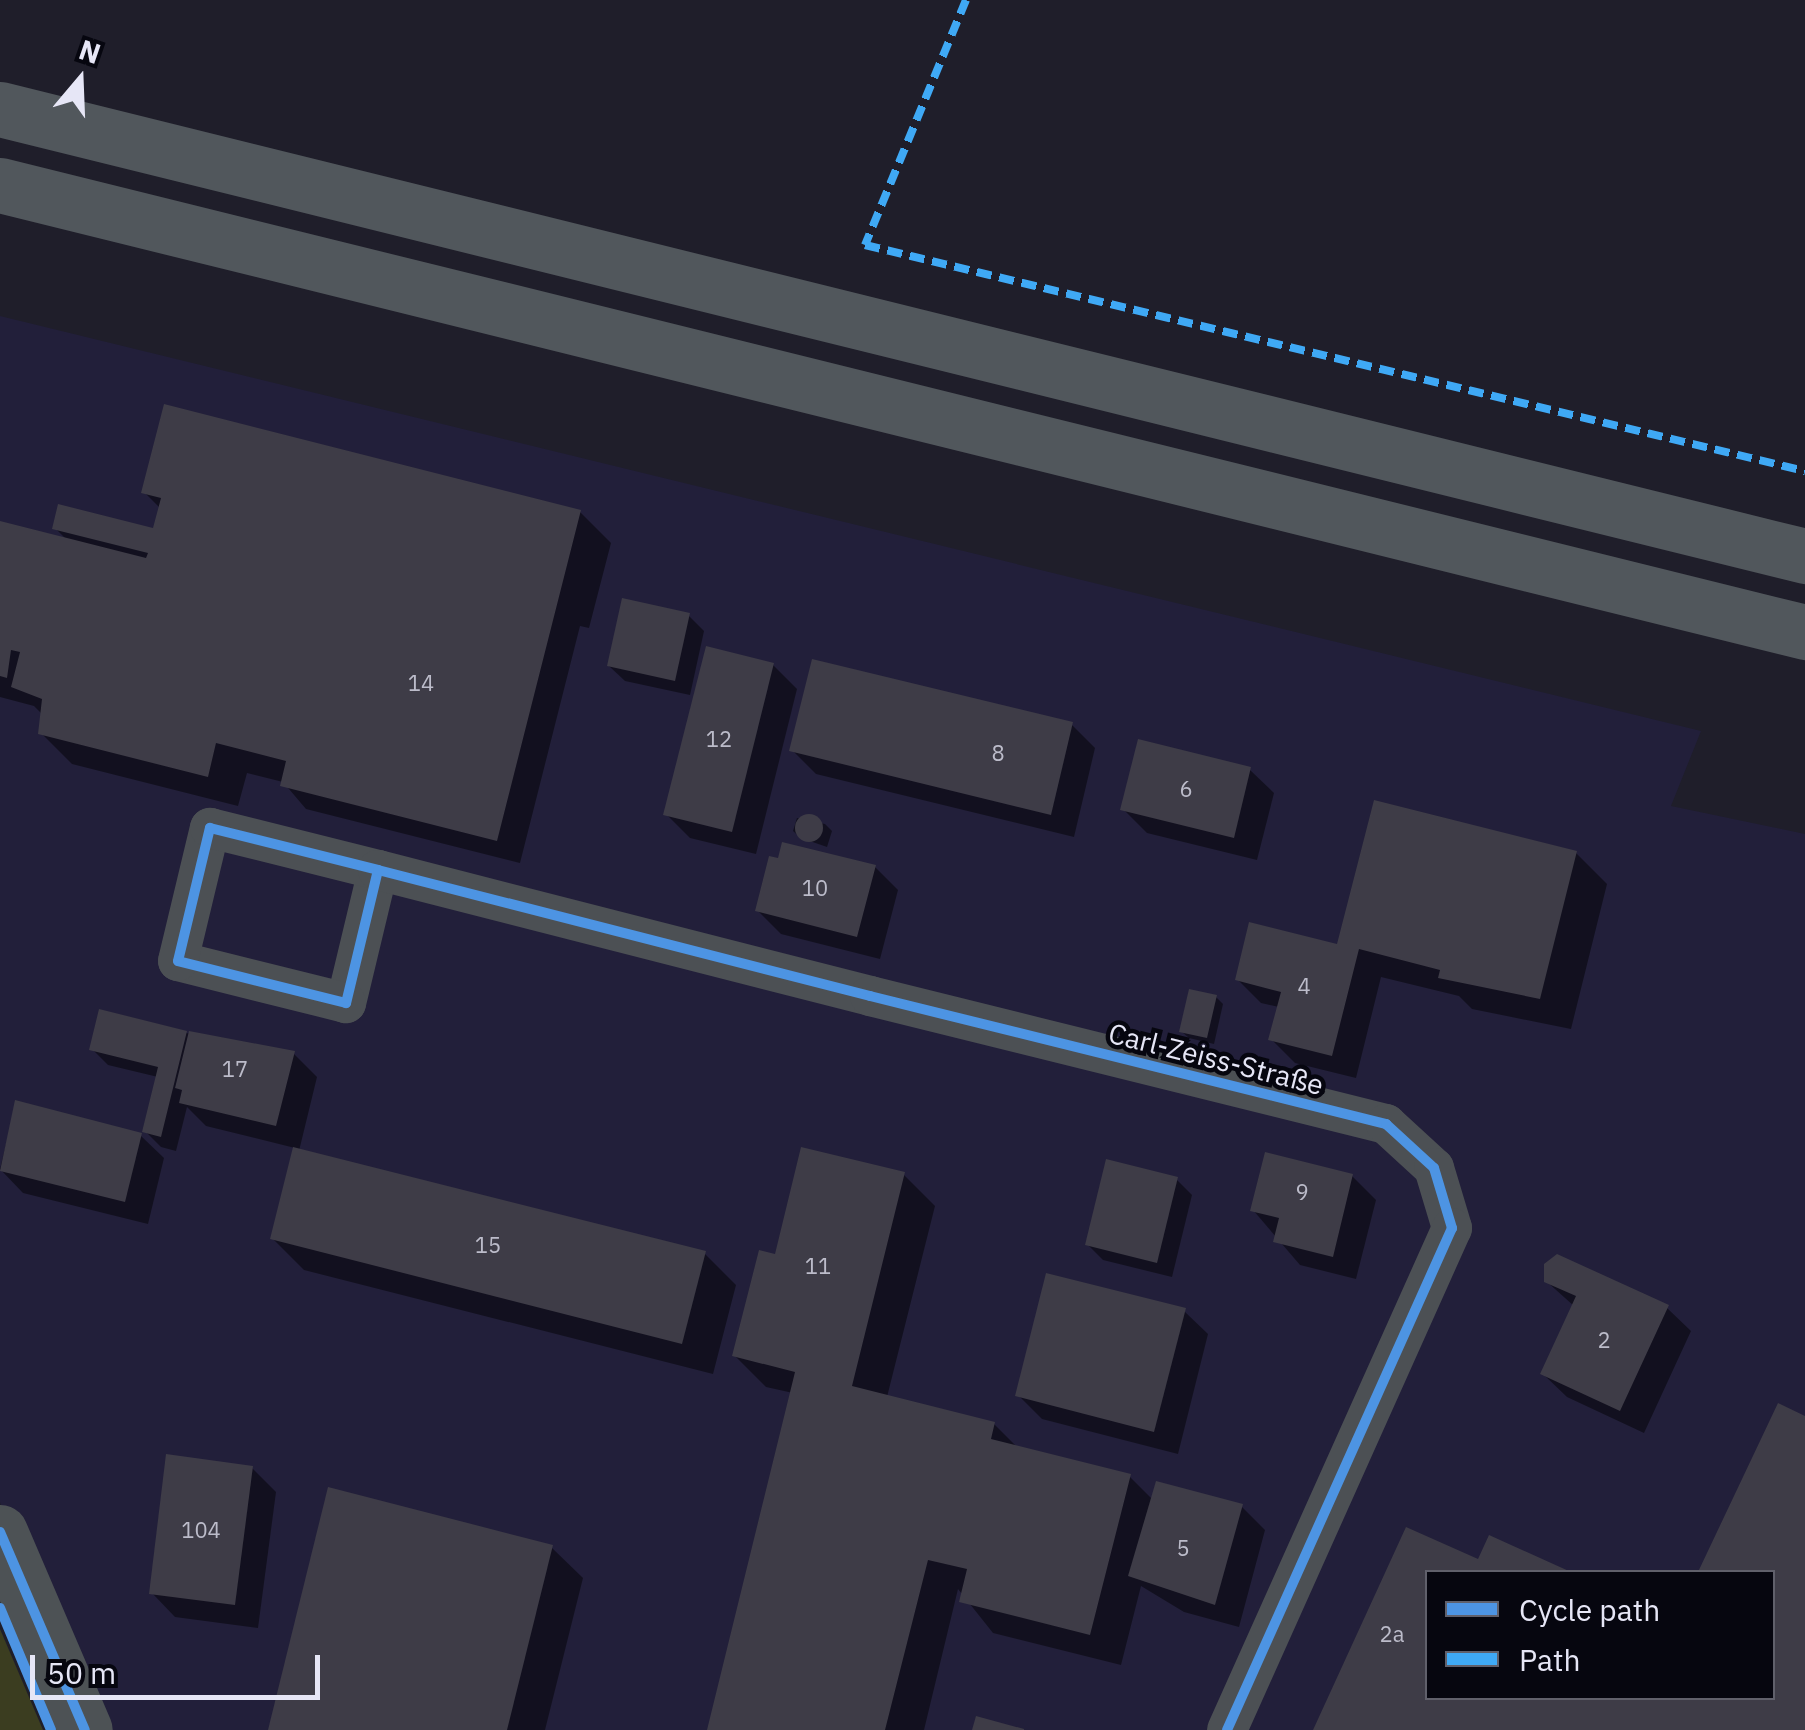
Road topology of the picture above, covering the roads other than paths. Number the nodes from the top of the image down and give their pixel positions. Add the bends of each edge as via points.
1 (0, 109) edge
2 (0, 185) edge
3 (1805, 556) edge
4 (1805, 632) edge
5 (378, 870) junction
6 (0, 1532) edge
7 (85, 1730) edge
8 (1227, 1730) edge

1 - 3 highway
2 - 4 highway
5 - 5 street, Carl-Zeiss-Straße via 210,828 178,962 346,1003
5 - 8 street, Carl-Zeiss-Straße via 1386,1124 1434,1168 1452,1228
6 - 7 street

